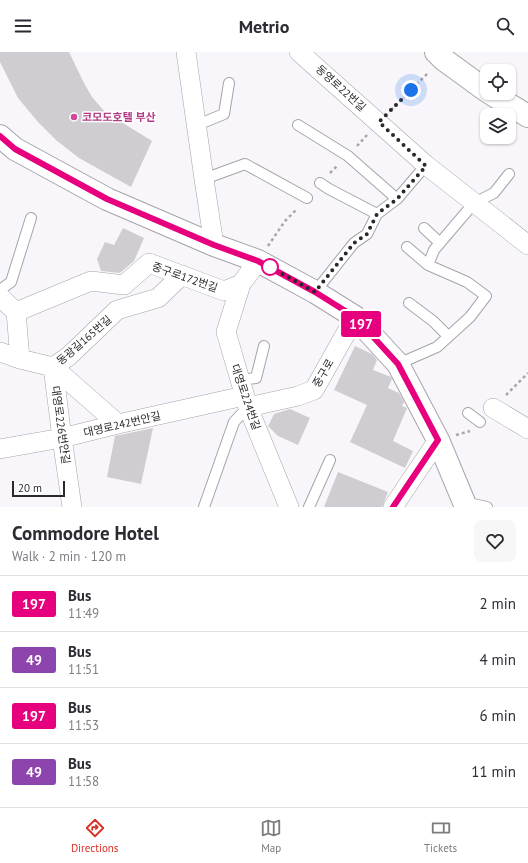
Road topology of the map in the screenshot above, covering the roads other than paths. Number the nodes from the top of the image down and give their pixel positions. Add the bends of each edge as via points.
1 (186, 52) edge
2 (299, 52) edge
3 (440, 55) edge
4 (229, 83) dead end
5 (480, 86) edge
6 (502, 100) edge
7 (528, 116) edge
8 (197, 125) junction
9 (298, 125) dead end
10 (5, 146) edge
11 (426, 166) junction
12 (509, 174) dead end
13 (204, 179) junction
14 (320, 183) dead end
15 (307, 198) dead end
16 (397, 199) junction
17 (474, 203) junction
18 (377, 214) junction
19 (31, 218) dead end
20 (424, 228) dead end
21 (440, 243) junction
22 (214, 245) junction
23 (528, 245) edge
24 (407, 247) dead end
25 (258, 261) junction
26 (428, 266) junction
27 (182, 275) junction
28 (241, 284) junction
29 (0, 290) edge
30 (315, 292) junction
31 (0, 297) edge
32 (409, 303) dead end
33 (16, 312) junction
34 (355, 317) junction
35 (448, 336) junction
36 (264, 346) dead end
37 (0, 352) edge
38 (20, 359) junction
39 (398, 364) junction
40 (53, 367) junction
41 (244, 394) junction
42 (493, 408) dead end
43 (468, 413) dead end
44 (480, 422) dead end
45 (118, 424) junction
46 (528, 429) edge
47 (62, 438) junction
48 (438, 440) junction
49 (0, 449) edge
50 (330, 460) dead end
51 (465, 504) edge
52 (286, 506) edge
53 (72, 507) edge
54 (204, 507) edge
55 (309, 507) edge
56 (393, 507) edge
57 (487, 507) edge

1 - 8 street
2 - 11 street, 동영로22번길
3 - 5 main road
4 - 8 lane via 224,114
6 - 7 main road
8 - 13 street
9 - 16 lane via 348,156
10 - 22 main road via 107,199
11 - 16 lane
11 - 17 street, 동영로22번길
12 - 17 lane via 494,193
13 - 15 lane via 245,164
13 - 22 street
14 - 18 lane
16 - 18 lane
17 - 21 lane
17 - 23 street, 동영로22번길
18 - 30 lane via 367,234 354,243
19 - 29 lane via 11,282
20 - 21 lane
21 - 26 lane via 434,250
22 - 25 main road
24 - 26 lane
25 - 28 street
25 - 30 main road
26 - 35 lane via 467,282 486,296 470,317
27 - 28 street, 중구로172번길 via 224,291
27 - 33 street, 중구로172번길 via 149,263 124,285 91,281
27 - 40 street, 동광길165번길 via 158,298 117,310 69,356
28 - 41 street, 대영로224번길 via 226,332
30 - 34 main road
31 - 33 street
32 - 35 lane
33 - 38 street
34 - 39 main road
34 - 41 street, 중구로 via 314,390 298,396
35 - 39 lane via 436,347
36 - 41 lane via 256,378
37 - 38 street, 동광길165번길
38 - 40 street, 동광길165번길
39 - 48 main road
40 - 45 street
40 - 47 street, 대영로226번안길
41 - 45 street, 대영로242번안길
41 - 52 street, 대영로224번길
41 - 54 lane
42 - 46 street
43 - 44 lane
45 - 47 street, 대영로242번안길
47 - 49 street, 대영로242번안길
47 - 53 street, 대영로226번안길
48 - 51 main road
48 - 56 street
50 - 55 lane
51 - 57 lane

